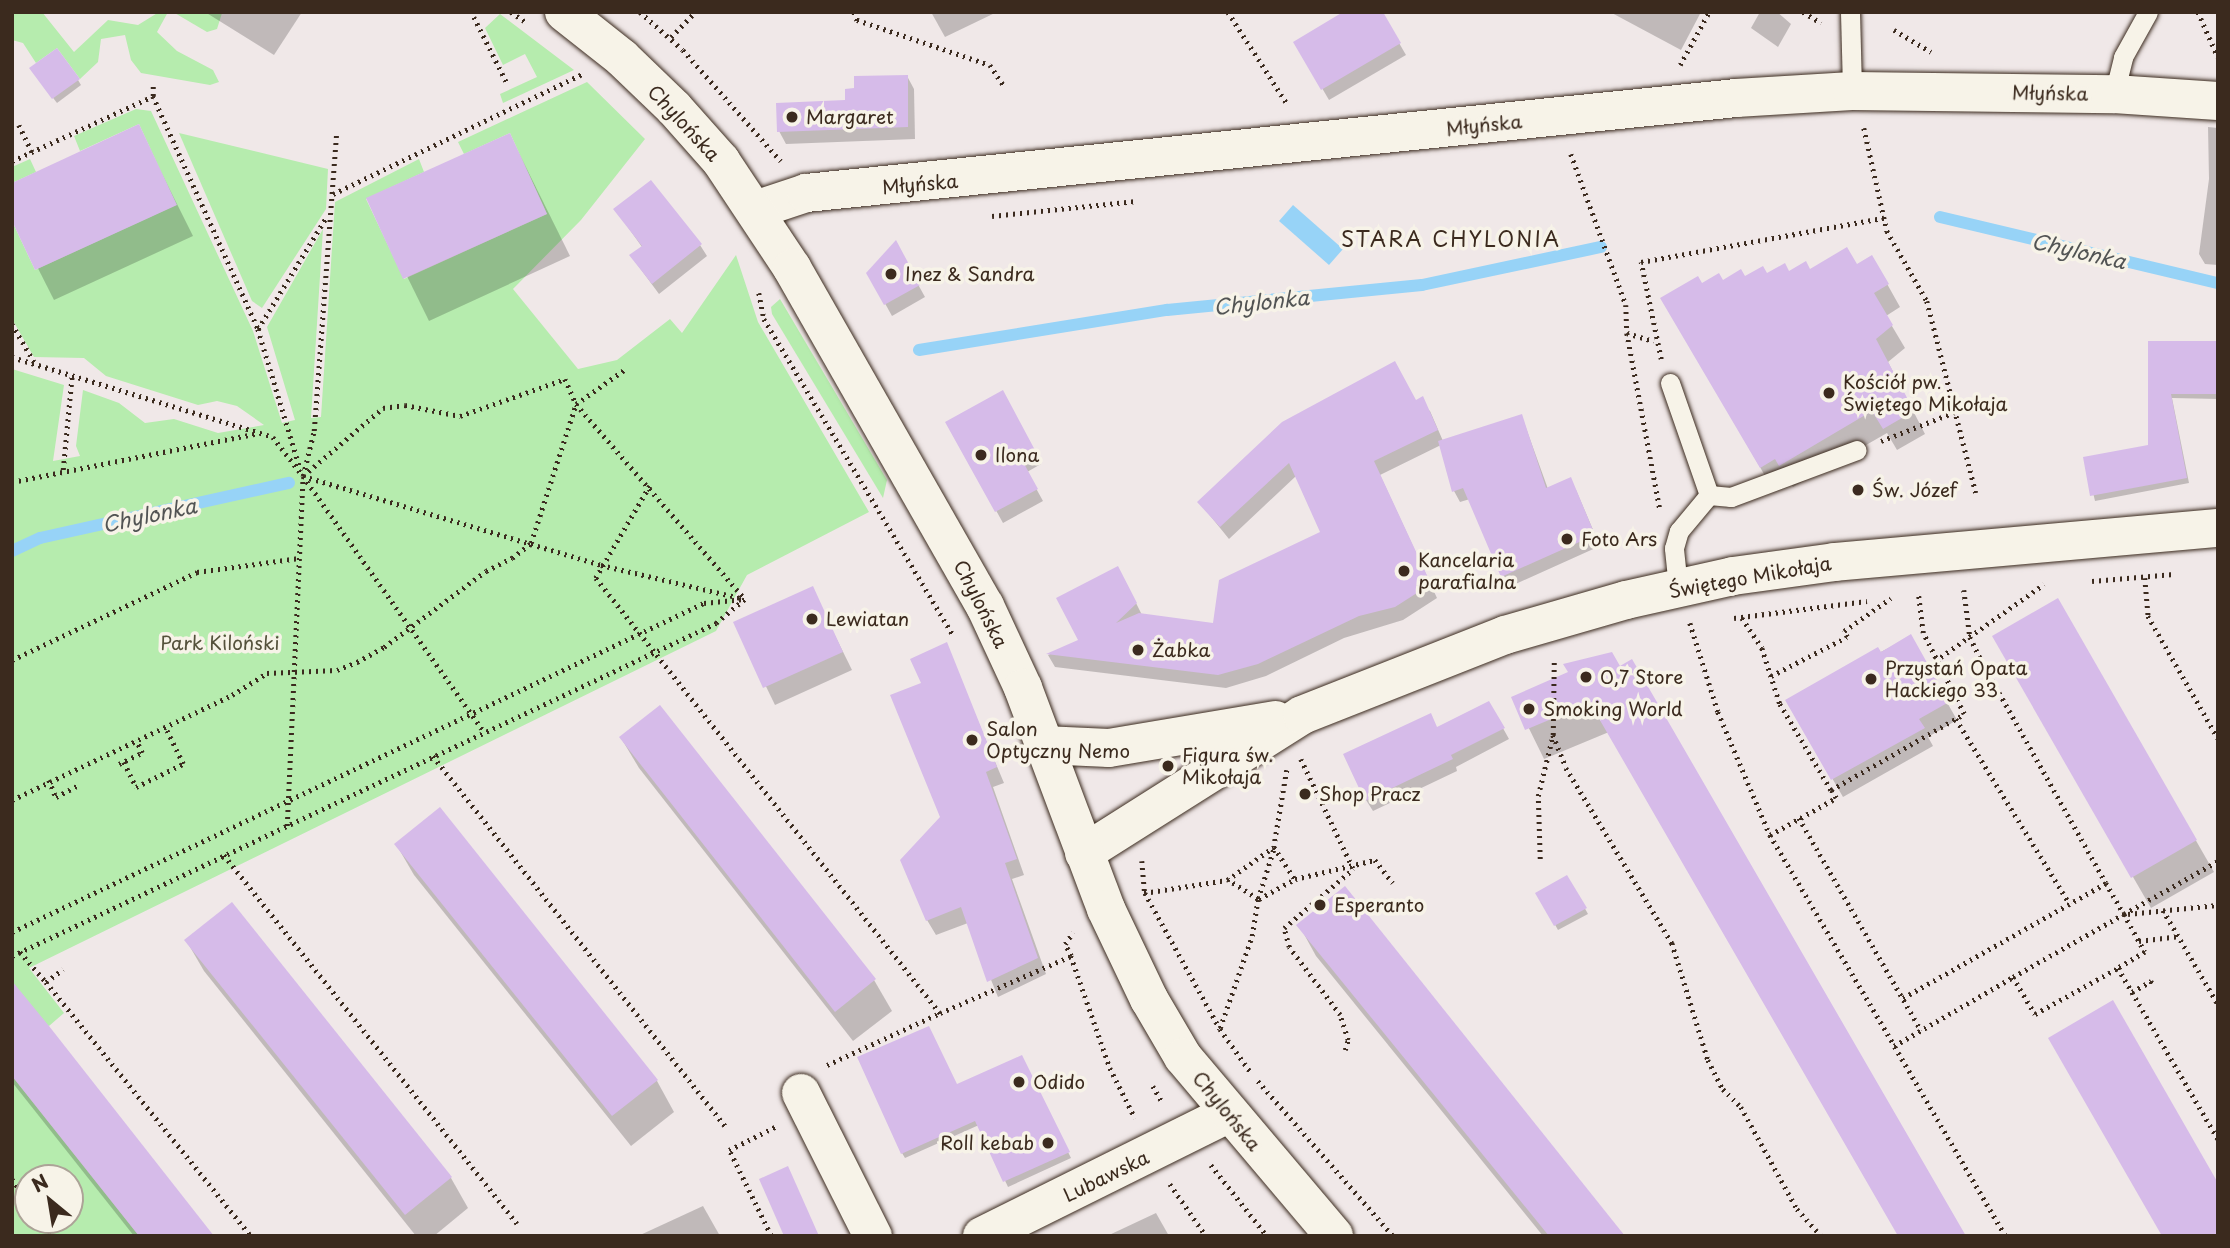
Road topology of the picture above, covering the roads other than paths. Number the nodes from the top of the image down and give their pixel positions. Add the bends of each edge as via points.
1 (564, 12) edge
2 (1850, 12) edge
3 (2148, 12) edge
4 (2114, 94) junction
5 (2218, 101) edge
6 (1858, 108) junction
7 (755, 210) junction
8 (1670, 383) dead end
9 (1857, 450) road end
10 (1709, 495) junction
11 (2218, 528) edge
12 (1684, 605) junction
13 (1302, 715) junction
14 (1044, 745) junction
15 (1084, 853) junction
16 (805, 1102) road end
17 (1228, 1114) junction
18 (873, 1236) edge
19 (982, 1236) edge
20 (1334, 1236) edge

1 - 7 street, Chylońska via 674,108 721,161
2 - 6 lane
3 - 4 lane via 2123,57
4 - 5 street, Młyńska
4 - 6 street, Młyńska
6 - 7 street, Młyńska via 1736,98 806,193
7 - 14 street, Chylońska via 985,606
8 - 10 lane
9 - 10 lane via 1731,497
10 - 12 lane via 1679,531 1674,548
11 - 12 street, Świętego Mikołaja via 1835,562
12 - 13 street, Świętego Mikołaja via 1505,635
13 - 14 street, Świętego Mikołaja via 1109,747
13 - 15 street, Świętego Mikołaja
14 - 15 street, Chylońska
15 - 17 street, Chylońska via 1123,951 1149,999 1183,1057
16 - 18 street
17 - 19 street, Lubawska
17 - 20 street, Chylońska

